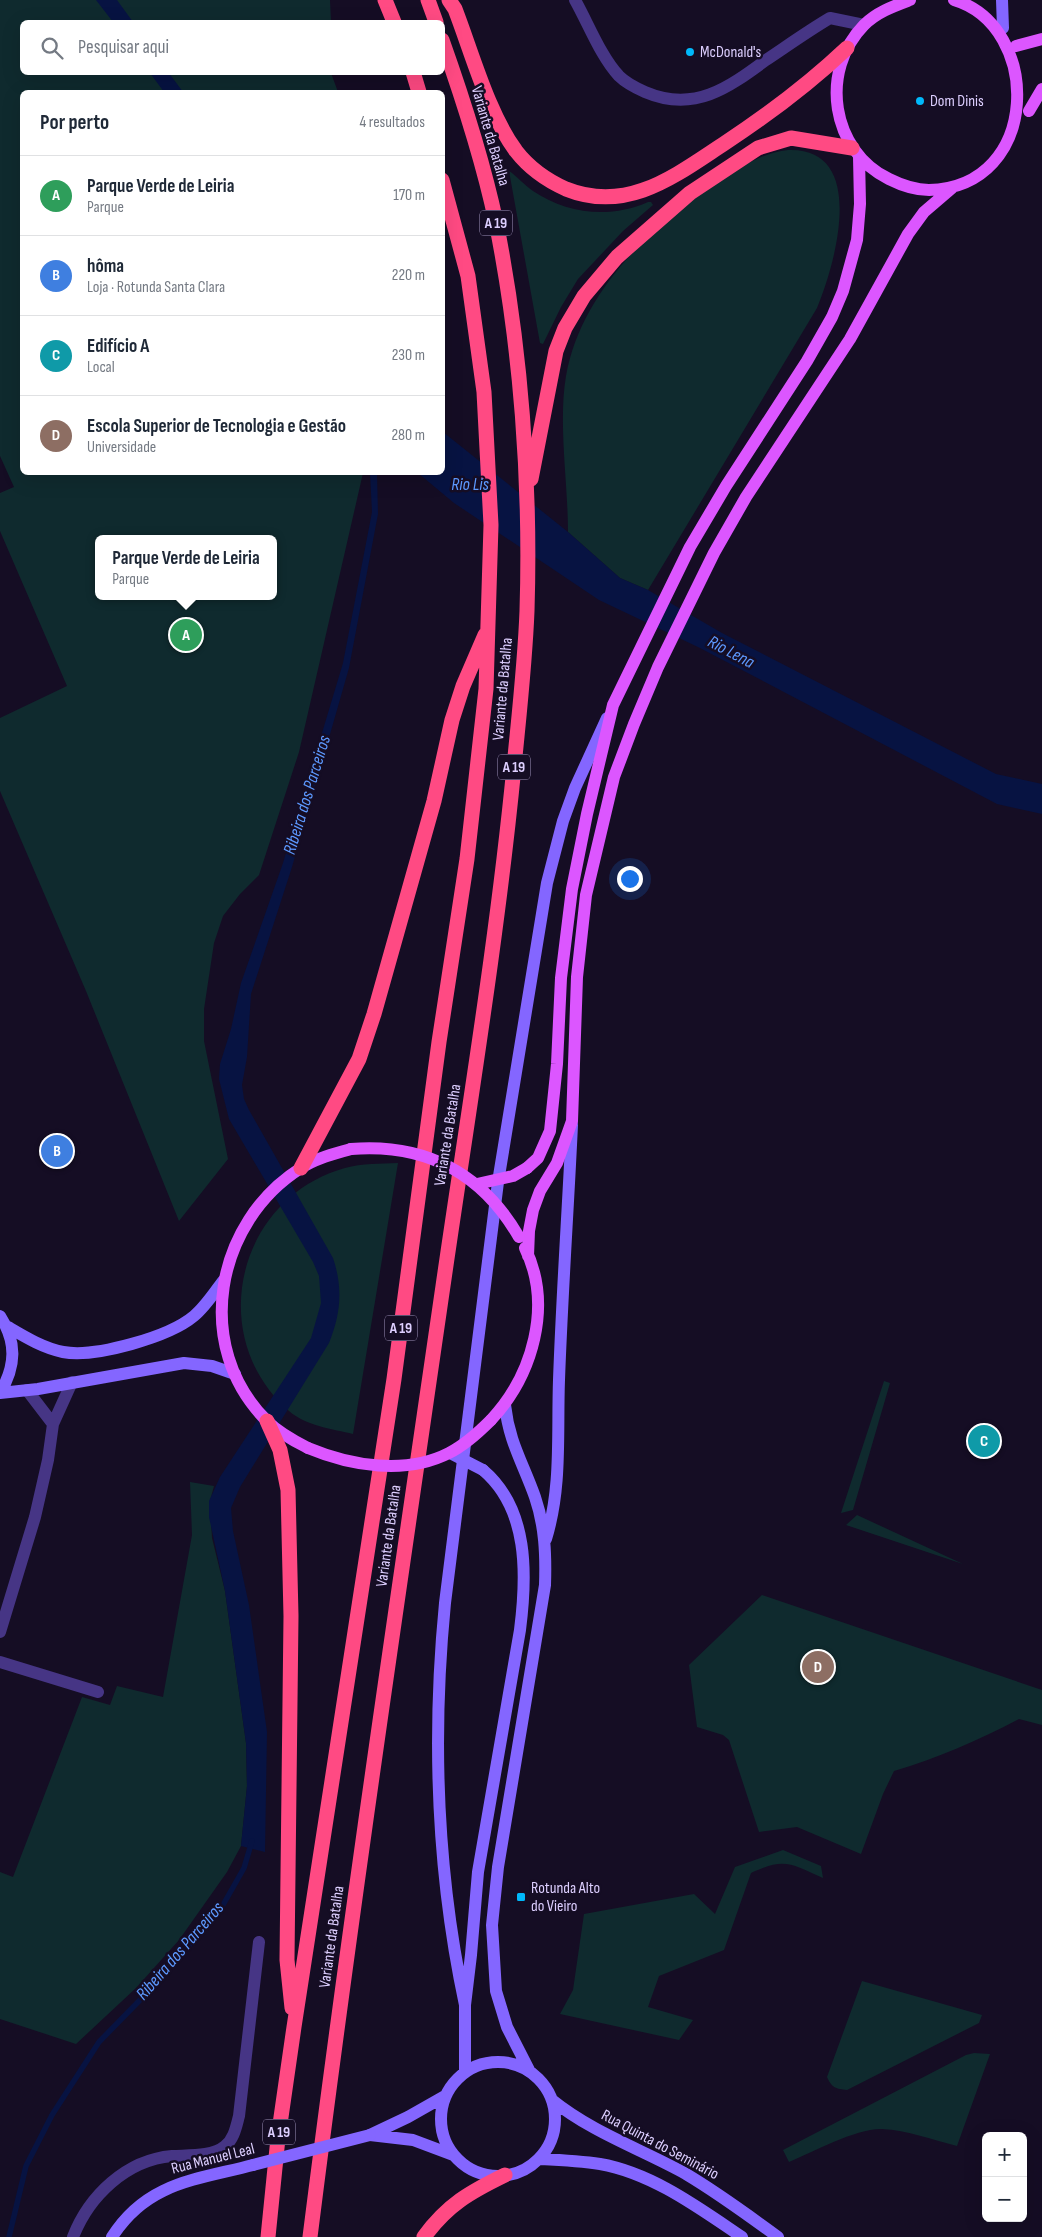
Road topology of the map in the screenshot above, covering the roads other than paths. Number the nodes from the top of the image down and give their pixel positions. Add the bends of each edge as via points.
1 (385, 0) edge
2 (428, 0) edge
3 (449, 0) edge
4 (575, 0) edge
5 (910, 0) edge
6 (954, 0) edge
7 (1002, 0) edge
8 (393, 20) edge
9 (435, 20) edge
10 (864, 25) junction
11 (1003, 28) junction
12 (1042, 39) edge
13 (1016, 46) junction
14 (847, 48) junction
15 (445, 49) edge
16 (414, 75) edge
17 (1042, 89) edge
18 (418, 90) edge
19 (1026, 115) junction
20 (856, 152) junction
21 (952, 188) junction
22 (445, 191) edge
23 (526, 502) junction
24 (488, 626) junction
25 (613, 705) junction
26 (572, 1121) junction
27 (301, 1168) junction
28 (477, 1184) junction
29 (528, 1256) junction
30 (223, 1281) junction
31 (0, 1316) edge
32 (8, 1327) junction
33 (235, 1374) junction
34 (72, 1382) junction
35 (27, 1390) junction
36 (0, 1393) edge
37 (505, 1405) junction
38 (267, 1421) junction
39 (53, 1424) junction
40 (450, 1453) junction
41 (546, 1541) junction
42 (0, 1632) edge
43 (0, 1662) edge
44 (98, 1692) dead end
45 (259, 1942) dead end
46 (465, 2005) junction
47 (294, 2027) junction
48 (529, 2070) junction
49 (465, 2072) junction
50 (445, 2096) junction
51 (552, 2100) junction
52 (370, 2135) junction
53 (453, 2155) junction
54 (539, 2159) junction
55 (505, 2176) junction
56 (73, 2237) edge
57 (112, 2237) edge
58 (268, 2237) edge
59 (310, 2237) edge
60 (424, 2237) edge
61 (742, 2237) edge
62 (778, 2237) edge

1 - 8 highway
2 - 9 highway
3 - 14 highway via 493,108 517,152 549,182 598,198 639,192 681,172 796,93
4 - 10 street via 619,76 655,96 684,100 728,88 830,18
5 - 10 main road via 887,8
6 - 11 main road via 986,13
7 - 11 main road
10 - 14 main road
11 - 13 main road
12 - 13 main road
13 - 19 main road via 1027,76
14 - 20 main road via 838,72 836,99 840,124
15 - 23 highway, Variante da Batalha / A 19 via 496,220 512,323
16 - 18 highway
17 - 19 main road
19 - 21 main road via 1016,140 1000,162 978,178
20 - 21 main road via 878,174 901,185 927,190
20 - 23 highway via 791,138 768,144 714,175 617,257 584,296 556,351
20 - 25 main road via 860,204 856,240 843,291 832,317 690,547
21 - 26 main road via 924,212 889,264 850,339 746,497 714,553 658,667 614,776 586,895 577,977
22 - 24 highway, Variante da Batalha / A 19 via 468,276 484,392 491,525
23 - 59 highway, Variante da Batalha / A 19 via 524,667 504,868 350,1934
24 - 27 highway via 452,720 434,802 359,1059
24 - 47 highway, Variante da Batalha / A 19 via 486,689 467,859 438,1042 394,1379
25 - 28 main road, bridge via 572,889 561,978 550,1131 538,1158 527,1168 513,1176
25 - 46 main road via 575,788 547,883 498,1182 447,1584 439,1718 441,1806 451,1934
26 - 29 main road via 557,1163 533,1210 528,1231
26 - 41 main road via 559,1382 558,1475 555,1506
27 - 28 main road, bridge via 317,1159 351,1149 376,1148 418,1156 452,1168
27 - 30 main road via 277,1187 247,1223 232,1249
28 - 29 main road, bridge via 490,1196 519,1237
29 - 37 main road via 535,1281 535,1334 524,1373
30 - 32 main road via 194,1316 176,1328 111,1348 65,1352 46,1347
30 - 33 main road via 223,1333
31 - 32 main road
32 - 36 main road via 13,1361 9,1378
33 - 34 main road via 212,1366 184,1363
33 - 38 main road
34 - 35 main road
34 - 39 street
35 - 36 main road
35 - 39 street
37 - 40 main road, bridge via 492,1420
37 - 41 main road via 507,1427 535,1497
38 - 40 main road, bridge via 308,1448 330,1458 368,1465 410,1464
38 - 47 highway via 280,1450 288,1490 291,1616 287,1960
39 - 42 street via 36,1517
40 - 46 main road, bridge via 483,1470 505,1494 518,1524 524,1565 520,1630 478,1872
41 - 48 main road via 545,1585 498,1867 492,1925 496,1991 507,2027
43 - 44 street
45 - 56 street via 239,2116 232,2139 218,2150 169,2156 134,2167 96,2197 79,2221
46 - 49 main road
47 - 58 highway, Variante da Batalha / A 19
48 - 49 main road via 514,2063 497,2061 480,2064
48 - 51 main road via 547,2088
49 - 50 main road
50 - 52 main road, Rua Manuel Leal
50 - 53 main road via 441,2127
51 - 54 main road via 554,2131
51 - 62 main road, Rua Quinta do Seminário via 589,2127 712,2190
52 - 53 main road, Rua Manuel Leal via 413,2140
52 - 57 main road, Rua Manuel Leal, bridge via 168,2188 136,2206
53 - 55 main road via 468,2168
54 - 55 main road via 523,2170
54 - 61 main road via 601,2164 641,2177 692,2203
55 - 60 highway via 472,2190 460,2199

